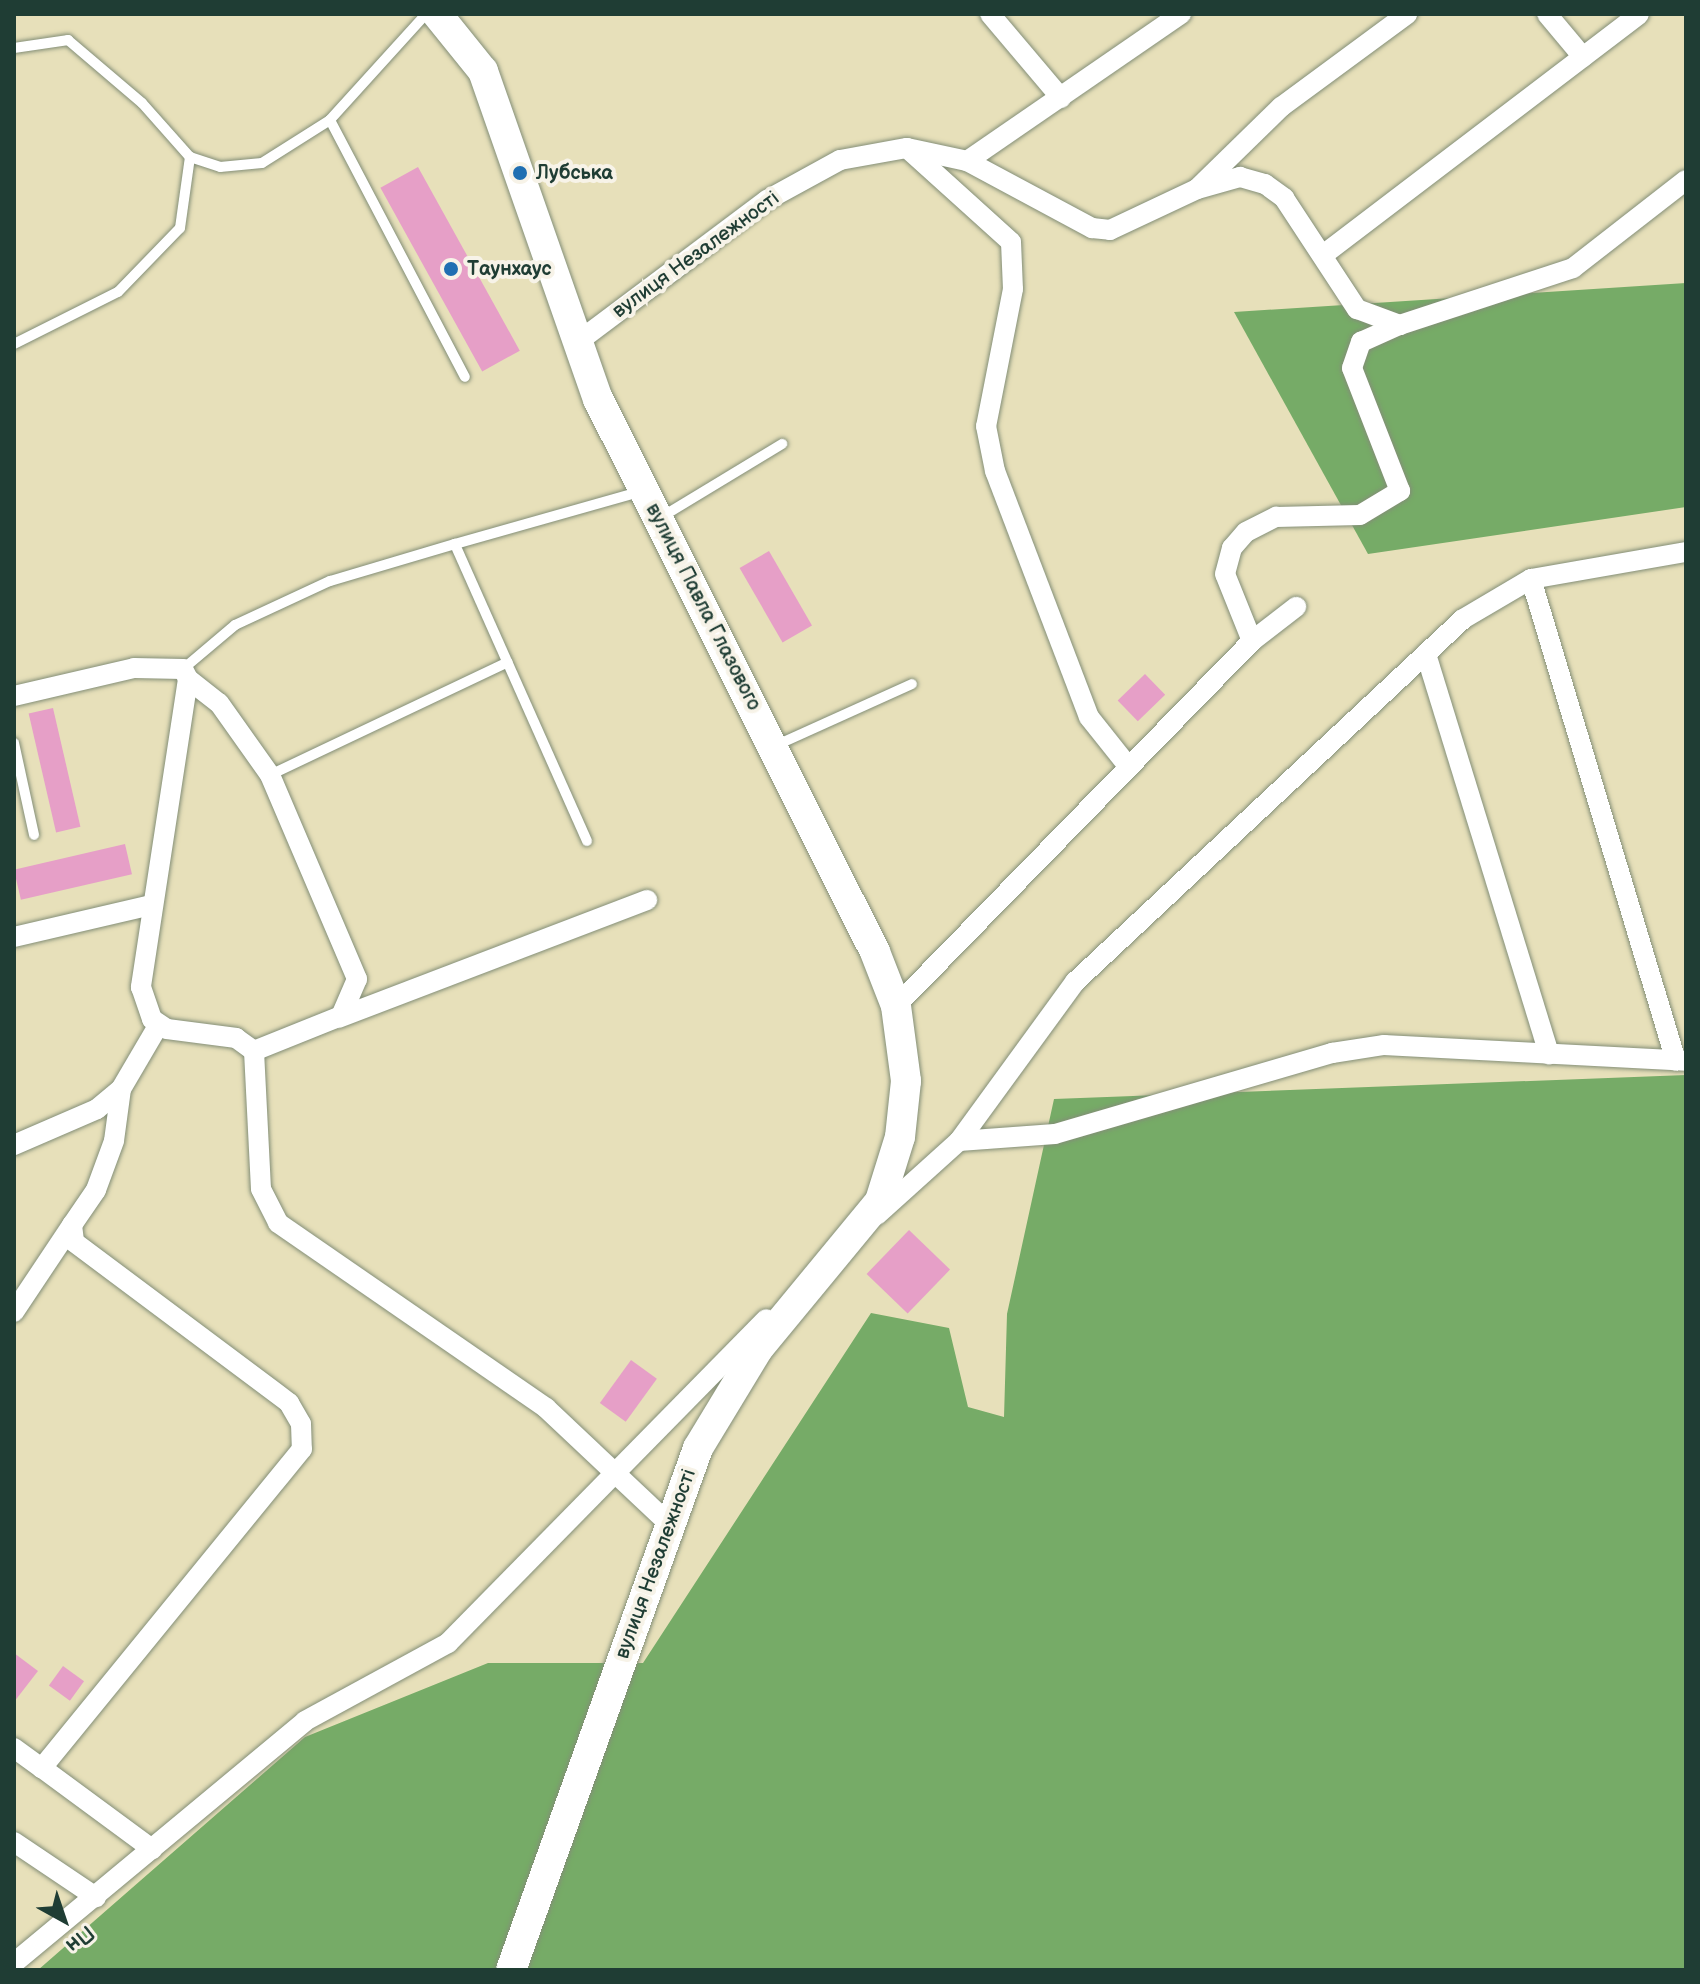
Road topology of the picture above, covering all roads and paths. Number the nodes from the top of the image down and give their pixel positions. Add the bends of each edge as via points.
1 (426, 14) edge
2 (437, 14) edge
3 (459, 14) edge
4 (990, 14) edge
5 (1181, 14) edge
6 (1407, 14) edge
7 (1547, 14) edge
8 (1639, 14) edge
9 (14, 48) edge
10 (473, 51) junction
11 (1583, 57) junction
12 (1061, 98) junction
13 (330, 120) junction
14 (907, 148) junction
15 (190, 157) junction
16 (967, 161) junction
17 (1686, 180) edge
18 (1197, 189) junction
19 (1323, 255) junction
20 (1400, 325) junction
21 (14, 344) edge
22 (575, 344) junction
23 (465, 377) dead end
24 (782, 444) dead end
25 (644, 490) junction
26 (658, 519) junction
27 (455, 544) junction
28 (1686, 552) edge
29 (1531, 579) junction
30 (1296, 607) dead end
31 (1252, 641) junction
32 (1426, 654) junction
33 (508, 662) junction
34 (185, 674) junction
35 (912, 684) dead end
36 (14, 696) edge
37 (14, 743) edge
38 (775, 746) junction
39 (1128, 766) junction
40 (270, 775) junction
41 (34, 835) dead end
42 (587, 841) dead end
43 (647, 900) dead end
44 (152, 905) junction
45 (14, 937) edge
46 (896, 1006) junction
47 (338, 1018) junction
48 (158, 1026) junction
49 (254, 1051) junction
50 (1549, 1055) junction
51 (1681, 1061) edge
52 (121, 1089) junction
53 (959, 1141) junction
54 (14, 1145) edge
55 (873, 1212) junction
56 (72, 1225) junction
57 (774, 1311) dead end
58 (14, 1312) edge
59 (617, 1471) junction
60 (669, 1524) junction
61 (14, 1748) edge
62 (42, 1768) junction
63 (14, 1842) edge
64 (152, 1849) junction
65 (96, 1897) junction
66 (14, 1963) edge
67 (511, 1970) edge

1 - 13 lane
2 - 10 main road
3 - 10 street, вулиця Павла Глазового
4 - 12 street
5 - 12 street
6 - 18 street via 1281,107
7 - 11 street
8 - 11 street
9 - 15 lane via 68,40 142,103
10 - 22 main road, вулиця Павла Глазового
11 - 19 street
12 - 16 street
13 - 15 lane via 262,163 220,167
13 - 23 lane
14 - 16 street, вулиця Незалежності
14 - 22 street, вулиця Незалежності via 840,160 767,200
14 - 39 street via 1011,242 1013,289 986,426 995,471 1089,717
15 - 21 lane via 180,228 118,292
16 - 18 street, вулиця Незалежності via 1092,228 1128,227
17 - 20 street via 1573,268
18 - 19 street, вулиця Незалежності via 1240,177 1265,184
19 - 20 street, вулиця Незалежності via 1357,309
20 - 31 street via 1361,342 1352,368 1400,491 1360,515 1276,517 1246,532 1225,574
22 - 25 main road, вулиця Павла Глазового
24 - 26 lane
25 - 26 main road, вулиця Павла Глазового
25 - 27 lane
26 - 38 main road, вулиця Павла Глазового
27 - 33 lane
27 - 34 lane via 330,581 235,625
28 - 29 street
29 - 32 street via 1492,596
29 - 51 street
30 - 31 street
31 - 39 street via 1197,706
32 - 50 street
32 - 53 street via 1075,982
33 - 40 lane
33 - 42 lane
34 - 36 street via 134,668
34 - 40 street via 219,703
34 - 44 street
35 - 38 lane
37 - 41 lane
38 - 46 main road, вулиця Павла Глазового
39 - 46 street
40 - 47 street via 357,979
43 - 47 street
44 - 45 street
44 - 48 street via 141,987
46 - 55 main road, вулиця Павла Глазового via 905,1110
47 - 49 street
48 - 49 street via 236,1038
48 - 52 street
49 - 59 street via 261,1189 278,1223 445,1332
50 - 51 street
50 - 53 street via 1384,1045 1332,1053 1055,1134
52 - 54 street via 65,1126
52 - 56 street via 96,1190
53 - 55 street
55 - 60 main road, вулиця Незалежності via 733,1384
56 - 58 street
56 - 62 street via 74,1242 90,1257 289,1403 301,1424 302,1449
57 - 59 street
59 - 60 street
59 - 64 street via 448,1643 305,1721
60 - 67 main road, вулиця Незалежності
61 - 62 street
62 - 64 street
63 - 65 street
64 - 65 street
65 - 66 street

